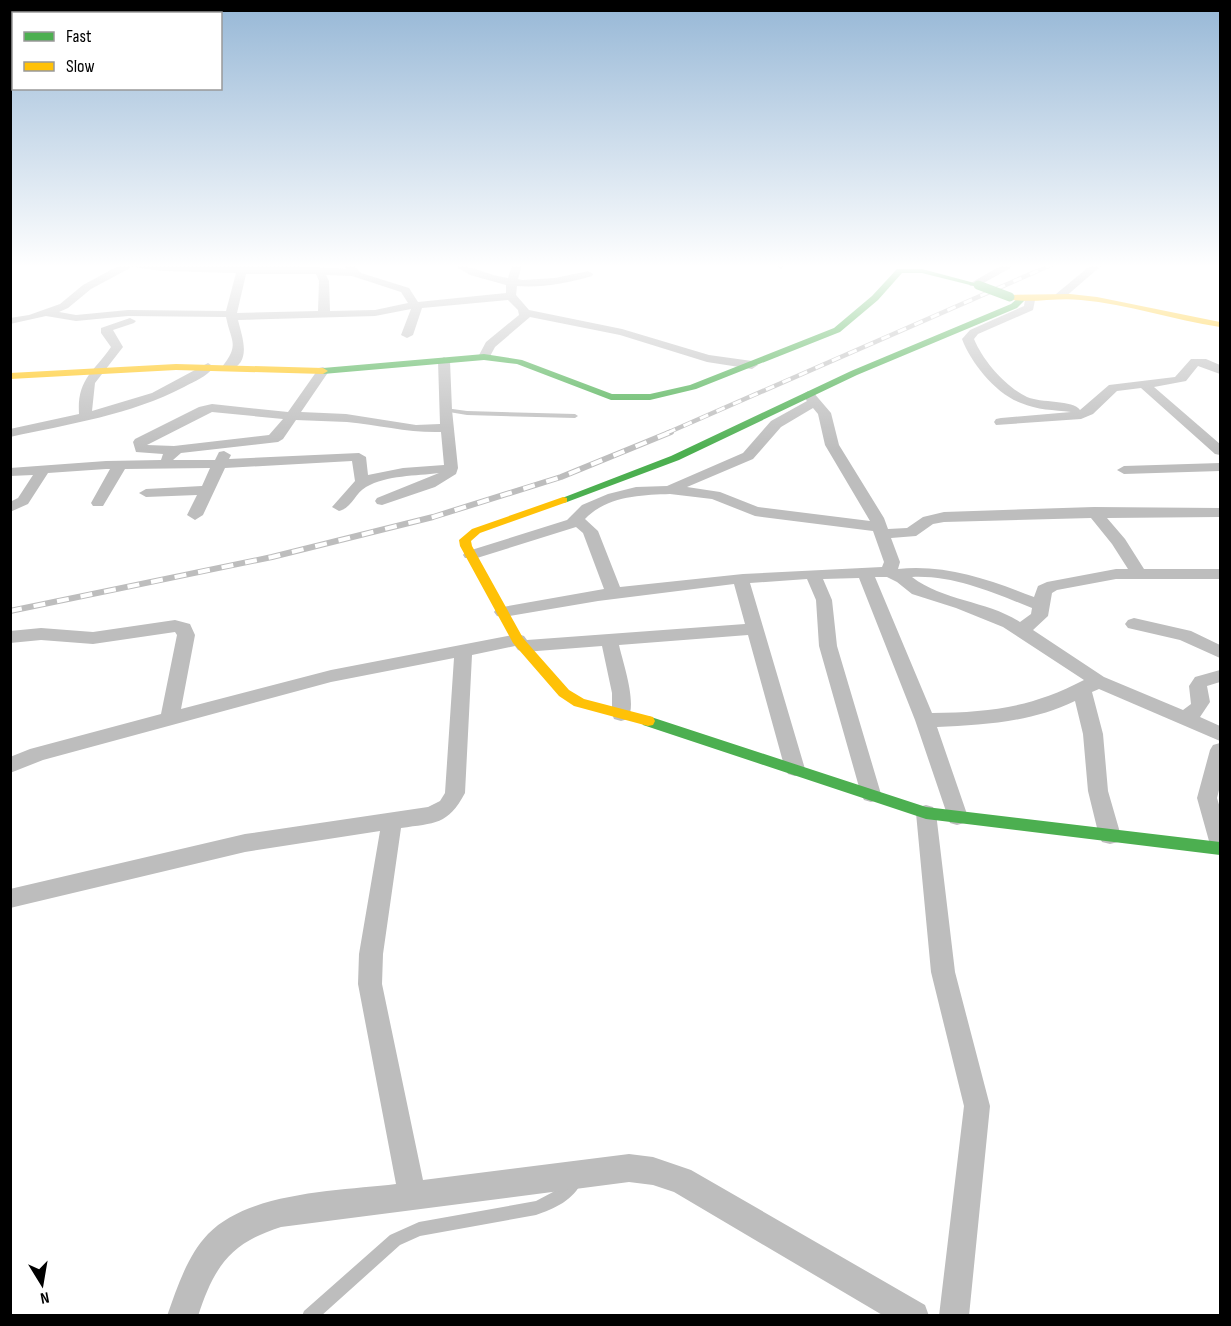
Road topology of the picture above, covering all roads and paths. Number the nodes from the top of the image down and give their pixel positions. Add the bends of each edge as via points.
1 (110, 327) edge
2 (234, 327) edge
3 (410, 327) edge
4 (513, 327) edge
5 (596, 327) edge
6 (843, 327) edge
7 (964, 327) edge
8 (989, 327) edge
9 (407, 335) dead end
10 (484, 357) junction
11 (444, 361) junction
12 (752, 365) junction
13 (208, 367) junction
14 (228, 367) junction
15 (1221, 370) edge
16 (96, 371) junction
17 (322, 371) junction
18 (10, 376) edge
19 (1144, 384) junction
20 (812, 398) junction
21 (445, 410) junction
22 (1088, 411) junction
23 (292, 414) junction
24 (86, 416) junction
25 (575, 416) dead end
26 (1001, 422) dead end
27 (447, 428) junction
28 (10, 433) edge
29 (229, 445) junction
30 (174, 450) junction
31 (1221, 451) edge
32 (220, 464) junction
33 (120, 465) junction
34 (164, 465) junction
35 (1221, 467) edge
36 (451, 468) junction
37 (44, 470) junction
38 (1124, 470) dead end
39 (10, 472) edge
40 (363, 483) junction
41 (207, 490) junction
42 (670, 490) junction
43 (146, 493) dead end
44 (382, 501) dead end
45 (98, 503) dead end
46 (339, 507) dead end
47 (13, 510) edge
48 (1094, 512) junction
49 (1221, 512) edge
50 (195, 515) dead end
51 (576, 519) junction
52 (880, 530) junction
53 (471, 555) junction
54 (865, 572) junction
55 (893, 573) junction
56 (1139, 574) junction
57 (1221, 574) edge
58 (813, 575) junction
59 (741, 579) junction
60 (614, 594) junction
61 (1041, 605) junction
62 (503, 612) junction
63 (1134, 624) dead end
64 (756, 628) junction
65 (1022, 630) junction
66 (10, 637) edge
67 (609, 640) junction
68 (521, 643) junction
69 (464, 650) junction
70 (1221, 652) edge
71 (1221, 675) edge
72 (1090, 685) junction
73 (621, 714) junction
74 (170, 719) junction
75 (1186, 719) junction
76 (925, 720) junction
77 (1221, 734) edge
78 (1221, 750) edge
79 (10, 766) edge
80 (795, 769) junction
81 (871, 794) junction
82 (926, 813) junction
83 (957, 817) junction
84 (392, 820) junction
85 (1110, 836) junction
86 (1221, 841) edge
87 (1221, 849) edge
88 (10, 899) edge
89 (581, 1174) junction
90 (412, 1196) junction
91 (182, 1316) edge
92 (309, 1316) edge
93 (914, 1316) edge
94 (954, 1316) edge

1 - 16 street via 106,328 107,333 117,347
2 - 14 street via 240,345 237,359
3 - 9 street
4 - 10 street via 490,345
5 - 12 street via 706,358
6 - 12 street
7 - 20 street via 854,373
8 - 22 street via 969,336 972,350 978,361 1023,400
10 - 11 street
10 - 12 street via 515,360 621,398 688,389
11 - 17 street
11 - 21 street
13 - 14 street
13 - 16 street
13 - 24 street via 157,396
14 - 17 street
15 - 19 street via 1195,362 1182,378
16 - 18 street
16 - 24 street via 84,393
17 - 23 street
19 - 22 street via 1113,388
19 - 31 street
20 - 42 street via 776,424 748,456
20 - 52 street via 824,413 832,445
20 - 53 street via 668,460 476,531 465,540
21 - 25 lane
21 - 27 street
22 - 26 street via 1076,416
23 - 27 street via 415,429
23 - 29 street via 273,439
23 - 30 street via 212,408 140,442 141,449
24 - 28 street
27 - 36 street
29 - 30 street
29 - 32 street
30 - 34 street
32 - 34 street
32 - 40 street via 359,457
32 - 41 street
33 - 34 street
33 - 37 street
33 - 45 street
35 - 38 street
36 - 40 street via 385,476
36 - 44 street via 444,478
37 - 39 street
37 - 47 street
40 - 46 street
41 - 43 street
41 - 50 street
42 - 51 street via 613,496 586,508
42 - 52 street via 716,495 755,511
48 - 49 street
48 - 52 street via 944,517 928,520 911,534
48 - 56 street
51 - 53 street
51 - 60 street via 590,531
52 - 55 street
53 - 62 street
54 - 55 street
54 - 58 street
54 - 76 street
55 - 61 street via 930,572 969,579
55 - 65 street via 918,590 980,610
56 - 57 street
56 - 61 street via 1107,575 1053,586 1044,590
58 - 59 street
58 - 81 street via 824,600 828,646
59 - 60 street
59 - 64 street
60 - 62 street
61 - 65 street via 1039,616
62 - 68 street
63 - 70 street via 1185,635
64 - 67 street
64 - 80 street
65 - 72 street
66 - 74 street via 41,634 93,638 184,628 186,635
67 - 68 street
67 - 73 street via 621,693
68 - 69 street
68 - 73 street via 571,700
69 - 74 street via 332,676
69 - 84 street via 455,793 447,807 432,815
71 - 75 street via 1201,681 1201,705
72 - 75 street
72 - 76 street via 1050,705 1021,712
72 - 85 street via 1100,802
73 - 80 street
74 - 79 street via 37,754
75 - 77 street
76 - 83 street
78 - 86 street via 1207,798
80 - 81 street
81 - 82 street
82 - 83 street
82 - 94 street via 943,972 977,1106
83 - 85 street
84 - 88 street via 244,843
84 - 90 street via 370,954 370,984
85 - 87 street
89 - 90 street
89 - 92 lane via 561,1197 536,1208 419,1229 395,1240
89 - 93 street via 629,1168 681,1180
90 - 91 street via 281,1213 239,1228 213,1248

